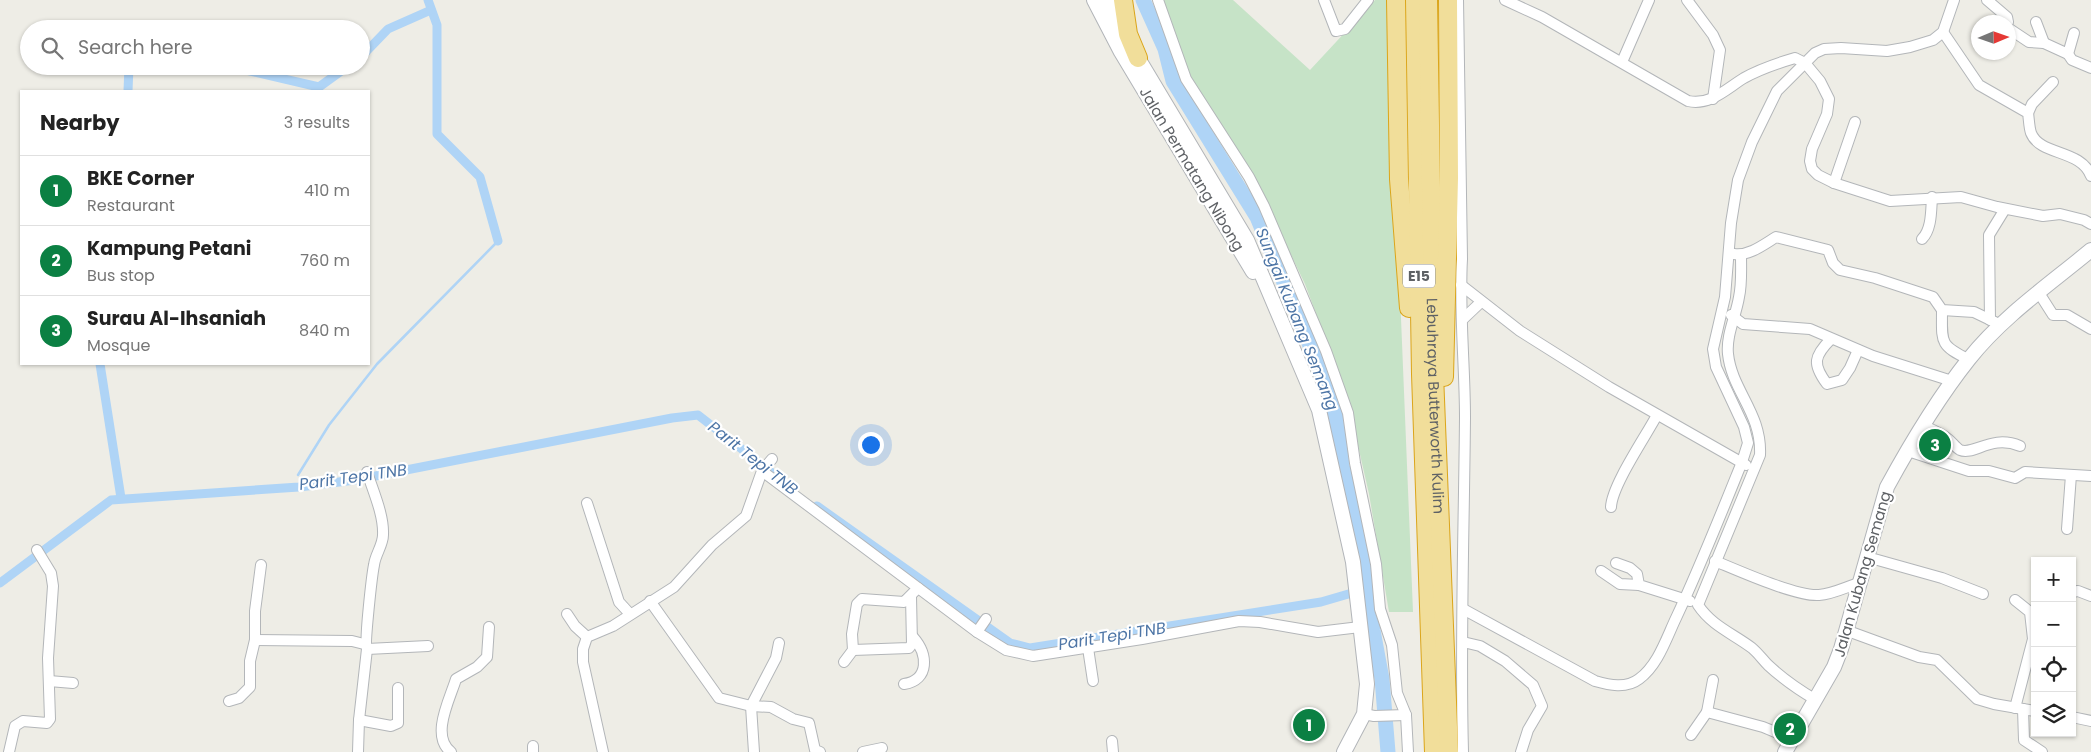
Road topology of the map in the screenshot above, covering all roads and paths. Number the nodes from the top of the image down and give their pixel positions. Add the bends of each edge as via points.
1 (1094, 0) edge
2 (1107, 0) edge
3 (1123, 0) edge
4 (1158, 0) edge
5 (1324, 0) edge
6 (1368, 0) edge
7 (1396, 0) edge
8 (1415, 0) edge
9 (1428, 0) edge
10 (1448, 0) edge
11 (1458, 0) edge
12 (1505, 0) edge
13 (1649, 0) edge
14 (1687, 0) edge
15 (1954, 0) edge
16 (1987, 0) edge
17 (2005, 15) edge
18 (2036, 22) dead end
19 (1943, 32) junction
20 (2016, 33) edge
21 (2074, 33) dead end
22 (2044, 44) junction
23 (2068, 54) junction
24 (1138, 58) junction
25 (1622, 62) junction
26 (1808, 67) junction
27 (2091, 68) edge
28 (2053, 82) dead end
29 (1713, 99) junction
30 (2028, 113) junction
31 (1855, 122) dead end
32 (2091, 176) edge
33 (1834, 184) junction
34 (1932, 197) junction
35 (2005, 209) junction
36 (2091, 224) edge
37 (1922, 239) dead end
38 (2091, 250) edge
39 (1729, 254) junction
40 (1741, 255) junction
41 (1461, 286) junction
42 (2039, 294) junction
43 (1481, 302) junction
44 (1942, 310) junction
45 (1723, 311) junction
46 (1736, 316) junction
47 (1462, 320) junction
48 (1996, 322) junction
49 (2091, 329) edge
50 (1290, 338) junction
51 (1831, 339) junction
52 (1858, 350) junction
53 (1968, 359) junction
54 (1952, 381) junction
55 (1658, 414) junction
56 (1924, 426) junction
57 (1431, 443) junction
58 (2020, 446) dead end
59 (1908, 451) junction
60 (1742, 462) junction
61 (1754, 469) junction
62 (367, 473) dead end
63 (2071, 475) junction
64 (2091, 476) edge
65 (587, 503) dead end
66 (1611, 507) dead end
67 (2068, 530) dead end
68 (37, 551) dead end
69 (1434, 551) junction
70 (1866, 557) junction
71 (1715, 561) junction
72 (1616, 563) dead end
73 (261, 565) dead end
74 (1601, 571) dead end
75 (1860, 583) junction
76 (1639, 585) junction
77 (918, 588) junction
78 (2076, 591) edge
79 (1983, 594) dead end
80 (2091, 596) edge
81 (911, 597) junction
82 (1685, 599) junction
83 (2015, 600) dead end
84 (650, 601) junction
85 (1698, 605) junction
86 (1464, 609) junction
87 (567, 614) dead end
88 (630, 614) junction
89 (985, 620) dead end
90 (489, 626) dead end
91 (1360, 627) junction
92 (978, 631) junction
93 (1848, 631) junction
94 (587, 637) junction
95 (913, 637) junction
96 (255, 640) junction
97 (1463, 642) junction
98 (779, 644) dead end
99 (428, 646) dead end
100 (366, 647) junction
101 (1088, 648) junction
102 (853, 650) junction
103 (844, 662) dead end
104 (1713, 680) dead end
105 (49, 681) junction
106 (1092, 681) dead end
107 (73, 684) dead end
108 (904, 684) dead end
109 (398, 688) dead end
110 (1816, 700) junction
111 (230, 701) dead end
112 (751, 706) junction
113 (2019, 708) junction
114 (2031, 710) edge
115 (1707, 712) junction
116 (1369, 715) junction
117 (1404, 715) junction
118 (2076, 718) edge
119 (359, 720) junction
120 (2091, 720) edge
121 (1691, 734) dead end
122 (1792, 739) junction
123 (882, 748) dead end
124 (9, 752) edge
125 (358, 752) edge
126 (451, 752) edge
127 (603, 752) edge
128 (754, 752) edge
129 (820, 752) edge
130 (863, 752) edge
131 (1344, 752) edge
132 (1408, 752) edge
133 (1434, 752) edge
134 (1449, 752) edge
135 (1463, 752) edge
136 (1521, 752) edge
137 (1785, 752) edge
138 (2042, 752) edge

1 - 50 main road, Jalan Permatang Nibong via 1121,52
2 - 24 main road, Jalan Permatang Nibong
3 - 24 highway via 1128,34
4 - 117 street via 1186,79 1264,206 1300,288 1348,413 1376,564 1383,624 1392,645 1397,693
5 - 6 street via 1336,31 1345,29
7 - 57 highway via 1399,179 1412,360
8 - 57 highway, Lebuhraya Butterworth Kulim / E15
9 - 57 highway, Lebuhraya Butterworth Kulim / E15 via 1434,374
10 - 57 highway via 1446,360
11 - 41 street
12 - 25 street
13 - 25 street
14 - 29 street via 1720,50
15 - 19 street
16 - 17 street
18 - 22 street
19 - 26 street via 1910,48 1887,51 1824,49 1815,53
19 - 30 street via 1978,86
20 - 22 street via 2029,42
21 - 23 street
22 - 23 street
23 - 27 street via 2072,60
24 - 50 main road, Jalan Permatang Nibong via 1247,240
25 - 29 street via 1688,101 1698,103
26 - 29 street via 1796,58 1777,63 1744,78
26 - 33 street via 1829,99 1810,161 1818,175
26 - 39 street via 1777,91 1752,142 1738,180
28 - 30 street via 2032,104
30 - 32 street via 2032,134 2041,146 2078,160
31 - 33 street
33 - 34 street via 1890,201
34 - 35 street via 1961,197
34 - 37 street via 1926,236
35 - 36 street via 2043,216 2060,214
35 - 48 street via 1989,235
38 - 42 main road, Jalan Kubang Semang
39 - 40 street
39 - 45 street
40 - 44 street via 1776,237 1828,250 1833,264 1840,270 1934,297
40 - 46 street
41 - 43 street
41 - 47 street
42 - 48 main road, Jalan Kubang Semang
42 - 49 street via 2053,315 2068,315
43 - 47 street
43 - 55 street via 1520,331
44 - 48 street via 1974,312
44 - 53 street via 1943,340 1948,349
45 - 46 street
45 - 60 street via 1714,349 1716,366 1744,427 1748,443
46 - 51 street via 1743,324 1810,329
46 - 61 street via 1728,352 1761,438 1760,455
47 - 86 street
48 - 53 main road, Jalan Kubang Semang
50 - 91 main road, Jalan Permatang Nibong via 1319,410 1353,562
51 - 52 street
51 - 52 street via 1820,351 1816,362 1818,372 1827,384 1842,380
52 - 54 street
53 - 54 main road, Jalan Kubang Semang
54 - 56 main road, Jalan Kubang Semang
55 - 60 street
55 - 66 street via 1625,473
56 - 58 street via 1941,433 1960,450 1972,450 1995,441 2008,441
56 - 59 main road, Jalan Kubang Semang
57 - 69 highway, Lebuhraya Butterworth Kulim / E15
59 - 63 street via 1969,471 1989,471 2015,478 2025,472
59 - 70 main road, Jalan Kubang Semang via 1887,487
60 - 61 street
60 - 82 street
61 - 71 street
62 - 100 street via 384,537 374,563
63 - 64 street
63 - 67 street
65 - 88 street via 619,602
68 - 105 street via 51,573 53,586
69 - 133 highway, Lebuhraya Butterworth Kulim / E15
69 - 134 highway, Lebuhraya Butterworth Kulim / E15
70 - 75 main road, Jalan Kubang Semang
70 - 79 street via 1942,578
71 - 75 street via 1816,596
71 - 85 street
72 - 76 street via 1637,574
73 - 96 street
74 - 76 street via 1620,584
75 - 93 main road, Jalan Kubang Semang
76 - 82 street
77 - 81 street
77 - 84 street via 766,465 746,516 712,545 674,587
77 - 92 street
78 - 80 street
81 - 95 street
81 - 102 street via 904,602 862,599 857,604
82 - 85 street
82 - 86 street via 1654,664 1638,680 1611,686 1595,681
83 - 113 street via 2030,612 2033,630
84 - 88 street
84 - 112 street via 719,698
85 - 110 street via 1707,618 1754,649 1795,688
86 - 97 street
87 - 94 street via 574,626
88 - 94 street via 613,626
89 - 92 street
90 - 126 street via 487,657 456,678 441,730 442,741
91 - 101 street via 1318,632 1240,621
91 - 116 main road, Jalan Permatang Nibong
92 - 101 street via 1006,650 1034,656
93 - 110 main road, Jalan Kubang Semang
93 - 113 street via 1919,657 1937,660 1977,699
94 - 127 street via 583,662
95 - 102 street via 909,648
95 - 108 street via 922,652 922,676
96 - 100 street via 352,641
96 - 111 street via 250,661 250,687 239,698
97 - 135 street
97 - 136 street via 1494,652 1533,685 1539,695 1542,706 1528,730
98 - 112 street via 776,658
99 - 100 street
100 - 119 street
101 - 106 street
102 - 103 street
104 - 115 street
105 - 107 street
105 - 124 street via 50,719 47,723 23,721 14,726
109 - 119 street via 398,723 391,726
110 - 122 main road, Jalan Kubang Semang
112 - 128 street
112 - 129 street via 771,707 809,723 815,750
113 - 114 street
113 - 138 street via 2024,740
115 - 121 street
115 - 122 street via 1763,727
116 - 117 street
116 - 131 main road, Jalan Permatang Nibong
117 - 132 street
118 - 120 street
119 - 125 street
122 - 137 main road, Jalan Kubang Semang
123 - 130 street

